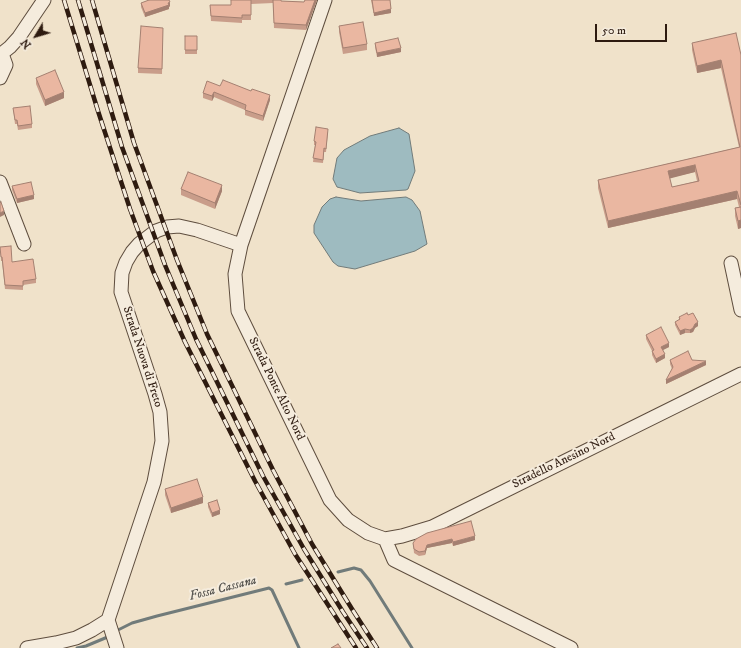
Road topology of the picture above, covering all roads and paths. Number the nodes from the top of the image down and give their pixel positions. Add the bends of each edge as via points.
1 (44, 0) edge
2 (325, 0) edge
3 (1, 54) edge
4 (0, 78) edge
5 (0, 182) edge
6 (24, 244) dead end
7 (241, 245) junction
8 (731, 263) dead end
9 (741, 310) edge
10 (741, 374) edge
11 (385, 539) junction
12 (108, 620) junction
13 (27, 648) edge
14 (117, 648) edge
15 (571, 648) edge

1 - 3 street via 19,37
2 - 7 street, Strada Ponte Alto Nord
3 - 4 street via 6,65
5 - 6 street
7 - 11 street, Strada Ponte Alto Nord via 235,274 238,312 330,500 348,520 368,533
7 - 12 street, Strada Nuova di Freto via 197,230 179,226 167,227 156,231 139,244 126,262 122,273 121,292 160,412 162,441 154,482
8 - 9 street
10 - 11 street, Stradello Anesino Nord via 432,526
11 - 15 street via 394,560
12 - 13 street via 76,638
12 - 14 street

